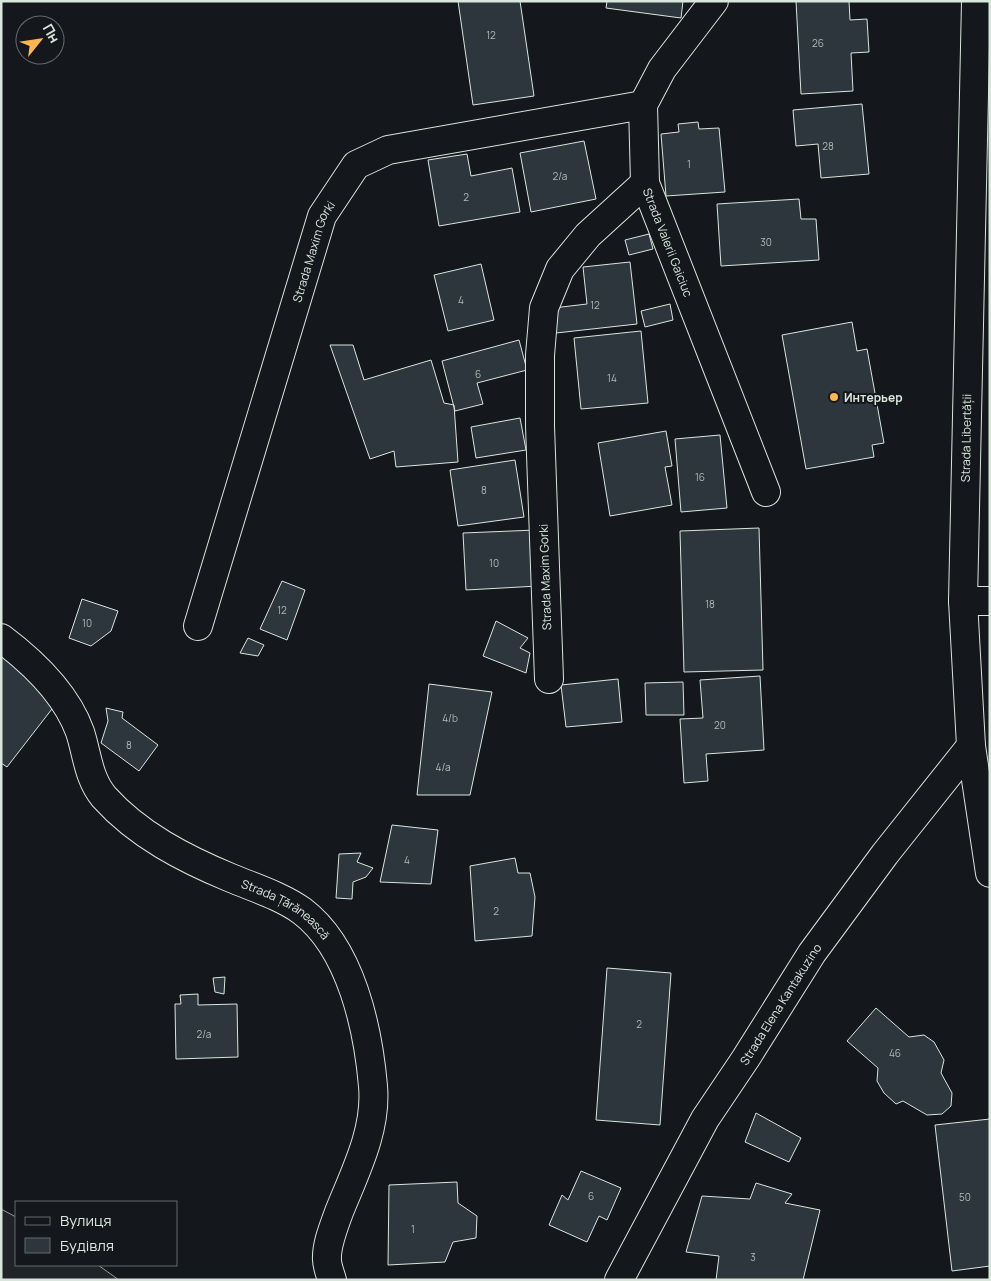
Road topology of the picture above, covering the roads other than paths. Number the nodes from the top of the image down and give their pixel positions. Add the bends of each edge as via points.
1 (714, 1) edge
2 (976, 1) edge
3 (643, 106) junction
4 (645, 183) junction
5 (766, 492) dead end
6 (977, 601) edge
7 (198, 626) dead end
8 (1, 638) edge
9 (549, 679) dead end
10 (971, 746) junction
11 (990, 873) edge
12 (332, 1280) edge
13 (619, 1280) edge

1 - 3 street, Strada Valerii Gaiciuc via 662,69
2 - 6 street, Strada Libertății
3 - 4 street, Strada Valerii Gaiciuc
3 - 7 street, Strada Maxim Gorki via 388,150 356,165 322,216
4 - 5 street, Strada Valerii Gaiciuc
4 - 9 street, Strada Maxim Gorki via 588,235 560,269 544,308 540,426
6 - 10 street, Strada Libertății
8 - 12 street, Strada Țărănească via 57,689 80,731 87,764 102,795 130,823 194,863 281,898 303,912 329,938 345,966 357,1001 367,1048 373,1087 372,1126 334,1227 326,1258
10 - 11 street, Strada Libertății
10 - 13 street, Strada Elena Kantakuzino via 812,953 704,1119

